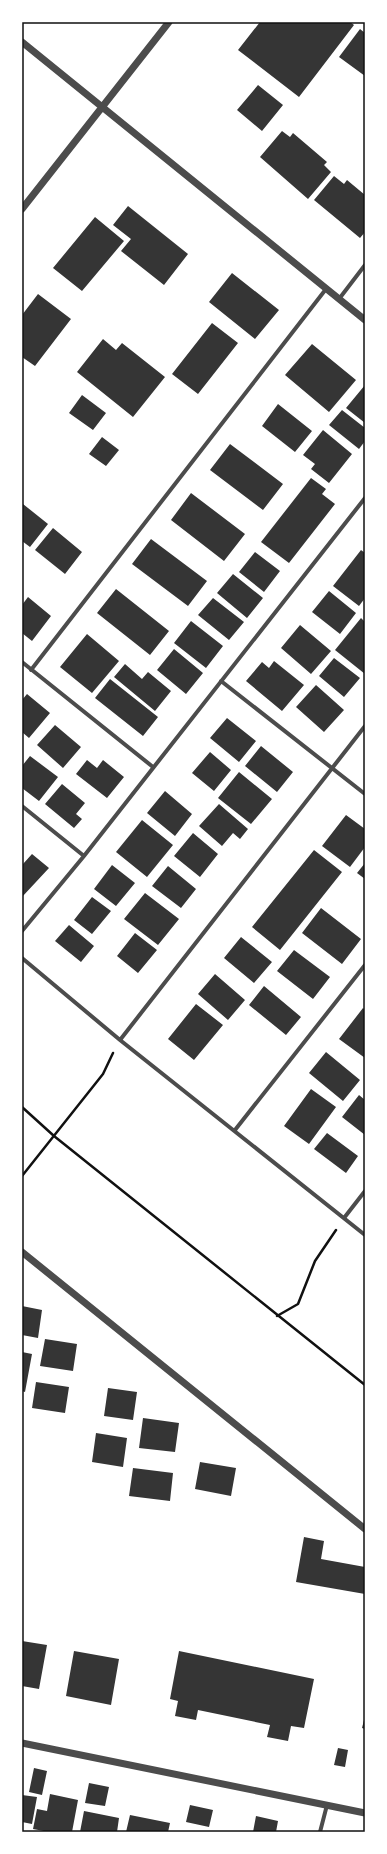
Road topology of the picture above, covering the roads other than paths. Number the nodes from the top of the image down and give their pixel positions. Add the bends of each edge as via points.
1 (169, 22) edge
2 (22, 42) edge
3 (102, 107) junction
4 (22, 209) edge
5 (365, 265) edge
6 (326, 289) junction
7 (339, 299) junction
8 (365, 320) edge
9 (365, 498) edge
10 (22, 662) edge
11 (32, 670) junction
12 (221, 681) junction
13 (365, 726) edge
14 (153, 767) junction
15 (332, 768) junction
16 (365, 794) edge
17 (22, 806) edge
18 (84, 856) junction
19 (22, 931) edge
20 (22, 958) edge
21 (365, 965) edge
22 (120, 1040) junction
23 (235, 1130) junction
24 (365, 1191) edge
25 (344, 1218) junction
26 (365, 1235) edge
27 (22, 1252) edge
28 (365, 1529) edge
29 (22, 1743) edge
30 (326, 1805) junction
31 (365, 1813) edge
32 (320, 1832) edge

1 - 3 street
2 - 3 street
3 - 4 street
3 - 6 street
5 - 7 street
6 - 7 street
6 - 11 street
7 - 8 street
9 - 12 street
10 - 11 street
11 - 14 street
12 - 14 street
12 - 15 street
13 - 15 street
14 - 18 street
15 - 16 street
15 - 22 street
17 - 18 street
18 - 19 street
20 - 22 street
21 - 23 street
22 - 23 street
23 - 25 street
24 - 25 street
25 - 26 street
27 - 28 street
29 - 30 street
30 - 31 street
30 - 32 street

